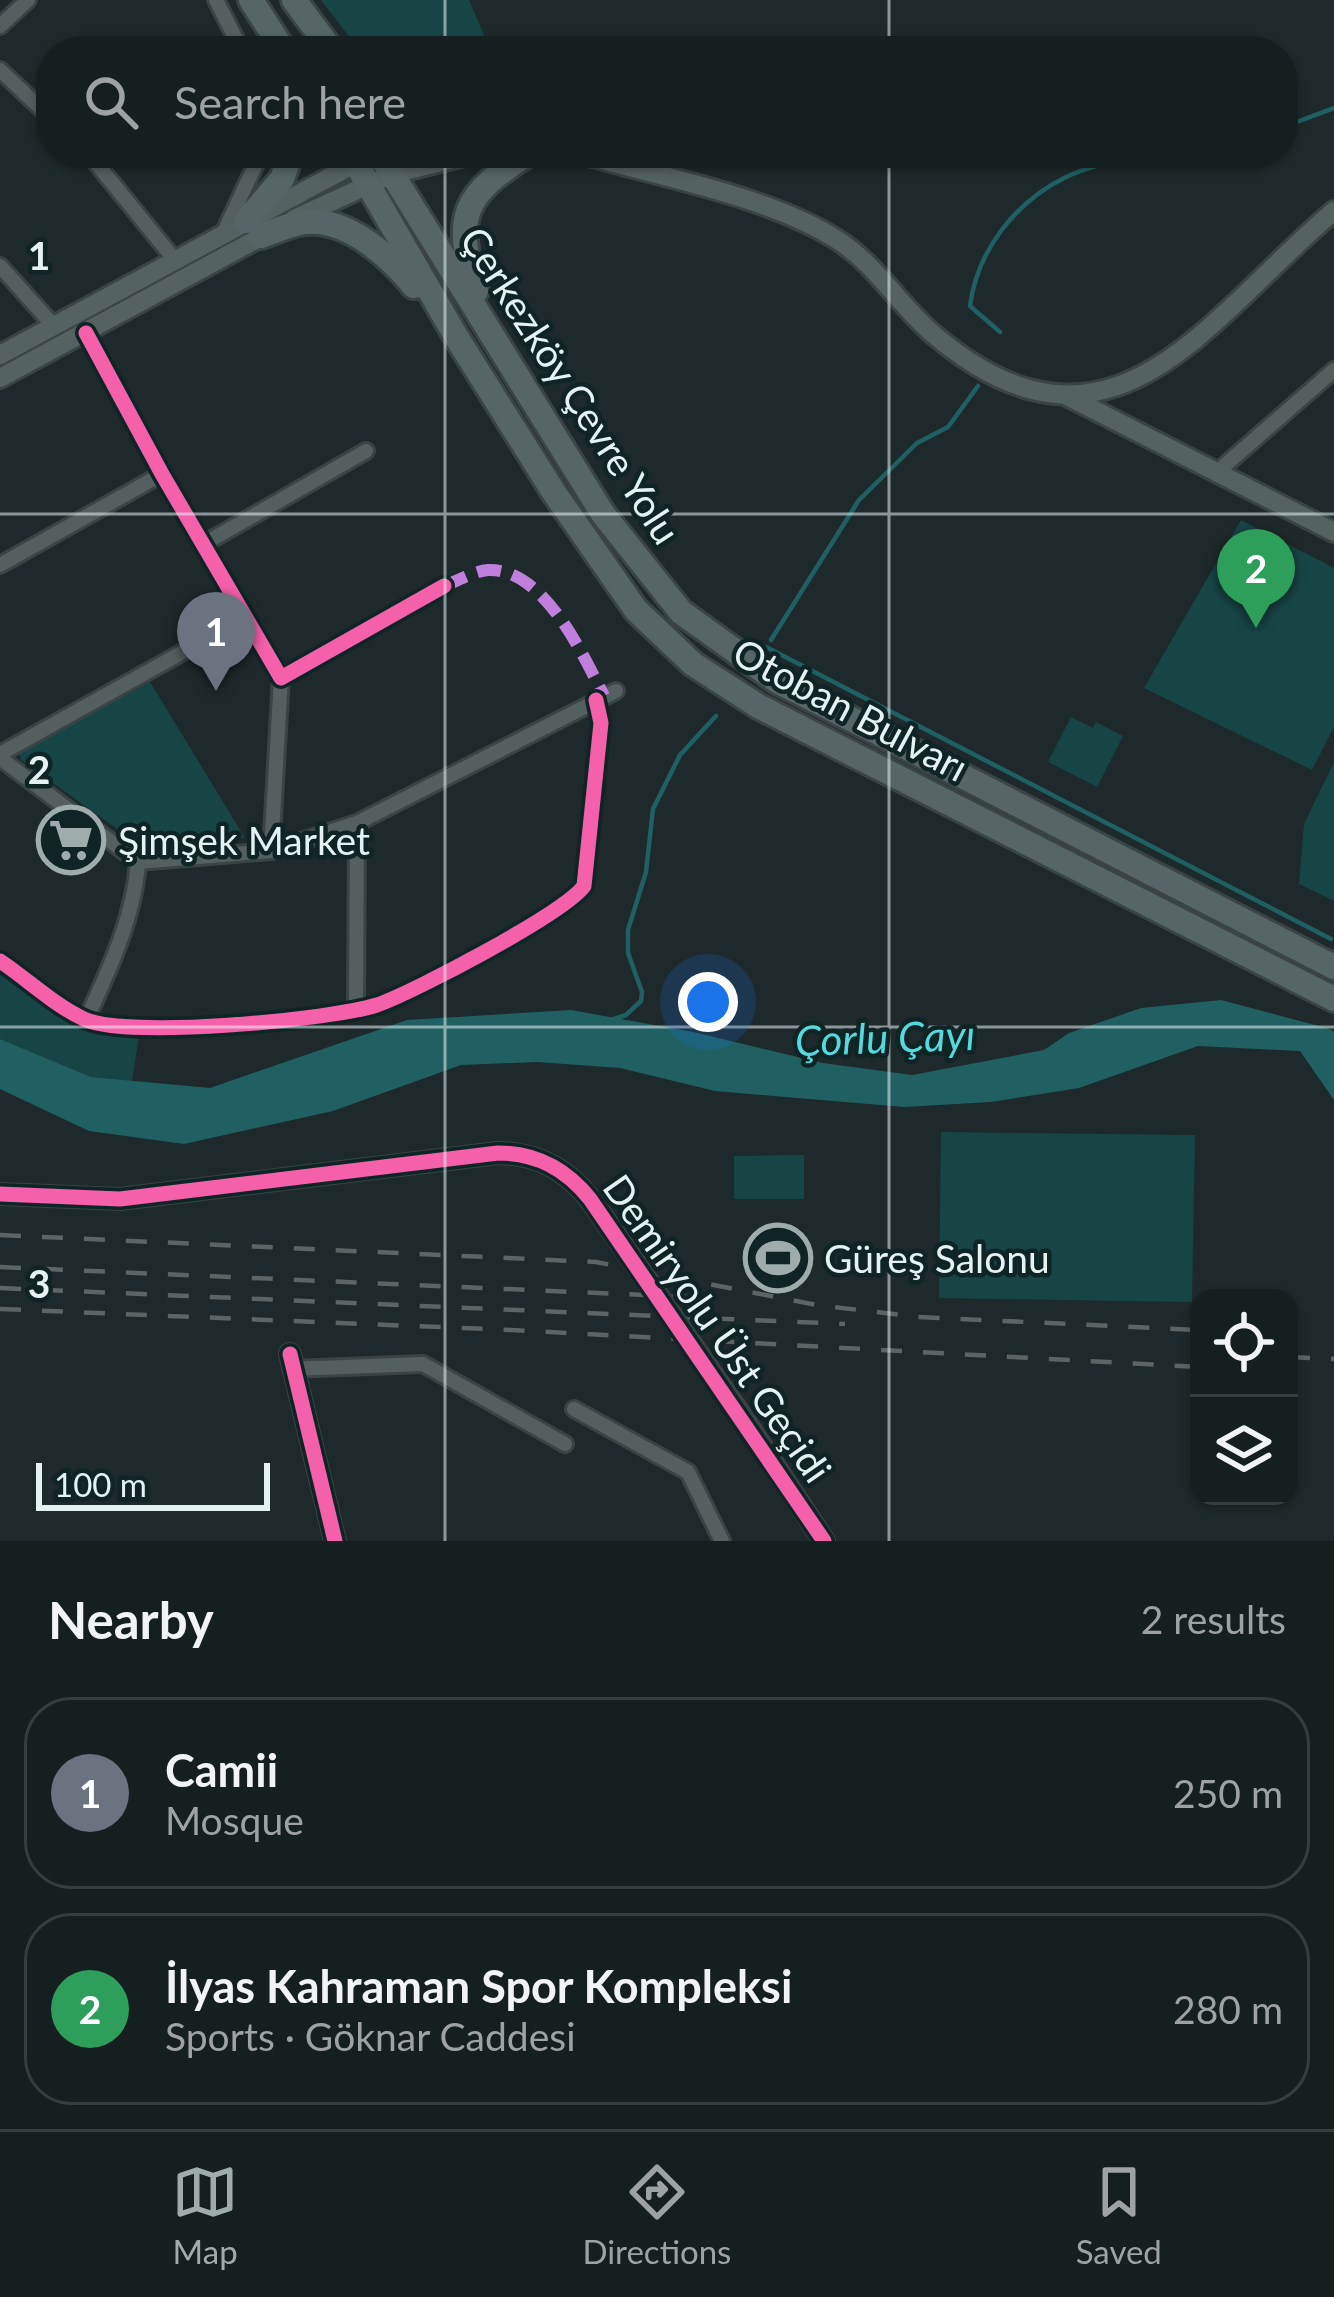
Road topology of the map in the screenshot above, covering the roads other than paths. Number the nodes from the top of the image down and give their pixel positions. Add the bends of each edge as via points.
1 (28, 0) edge
2 (216, 0) edge
3 (250, 0) edge
4 (290, 0) edge
5 (0, 26) edge
6 (234, 36) edge
7 (266, 36) edge
8 (274, 36) edge
9 (309, 36) edge
10 (320, 36) edge
11 (0, 70) edge
12 (36, 104) edge
13 (100, 168) edge
14 (258, 168) edge
15 (286, 168) edge
16 (366, 168) edge
17 (378, 168) edge
18 (380, 168) edge
19 (508, 168) edge
20 (630, 168) edge
21 (1334, 212) edge
22 (244, 229) junction
23 (175, 259) junction
24 (0, 266) edge
25 (484, 316) junction
26 (52, 324) junction
27 (86, 334) junction
28 (458, 338) junction
29 (0, 355) edge
30 (1334, 370) edge
31 (0, 378) edge
32 (1067, 396) junction
33 (366, 451) dead end
34 (1216, 473) junction
35 (162, 474) junction
36 (1334, 532) edge
37 (202, 545) junction
38 (0, 566) edge
39 (444, 586) dead end
40 (244, 619) junction
41 (281, 678) junction
42 (616, 692) dead end
43 (596, 700) junction
44 (0, 756) edge
45 (357, 823) junction
46 (271, 851) junction
47 (138, 862) junction
48 (0, 961) edge
49 (1334, 968) edge
50 (1334, 999) edge
51 (356, 1009) junction
52 (86, 1020) junction
53 (0, 1194) edge
54 (290, 1361) joint
55 (574, 1409) dead end
56 (565, 1444) dead end
57 (334, 1541) edge
58 (722, 1541) edge
59 (824, 1541) edge

1 - 5 street
2 - 6 street
3 - 7 highway
3 - 8 highway
4 - 9 highway
4 - 10 highway
11 - 12 street
13 - 23 street
14 - 22 street
15 - 22 highway
16 - 22 main road
17 - 28 highway, Otoban Bulvarı
18 - 25 highway, Çerkezköy Çevre Yolu
19 - 25 highway via 476,190 465,222 465,254
20 - 32 main road via 766,207 837,239 933,334 996,375
21 - 32 main road via 1187,350 1123,387
22 - 23 main road
22 - 27 main road
22 - 28 highway via 338,227 376,247
23 - 26 main road
24 - 26 street
25 - 49 highway, Çerkezköy Çevre Yolu via 603,514 681,611 777,681
26 - 29 main road
27 - 31 main road
27 - 35 street
28 - 50 highway, Otoban Bulvarı via 635,610 693,664 758,706
30 - 34 street
32 - 34 main road
33 - 37 street
34 - 36 main road
35 - 37 street
35 - 38 street
37 - 40 street
39 - 41 street
40 - 41 street
40 - 44 street
41 - 46 street
42 - 43 street
43 - 45 street
43 - 51 street via 594,797 584,886 574,900
44 - 47 street
45 - 46 street
45 - 51 street
46 - 47 street
47 - 52 street via 111,964
48 - 52 street
51 - 52 street via 142,1028
53 - 59 main road, Demiryolu Üst Geçidi, bridge via 120,1199 499,1153 547,1162 590,1199
54 - 56 street via 423,1364
54 - 57 main road
55 - 58 street via 688,1472

